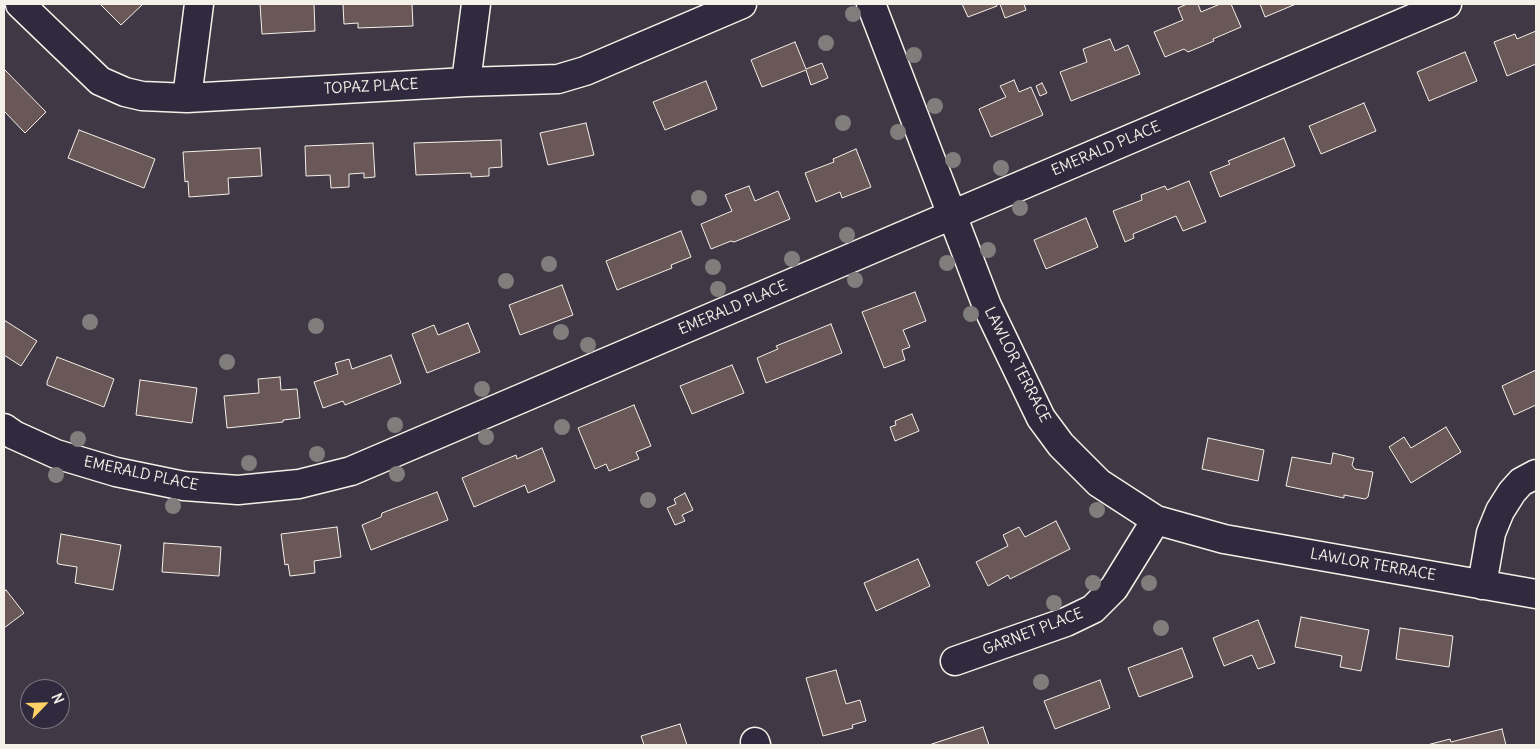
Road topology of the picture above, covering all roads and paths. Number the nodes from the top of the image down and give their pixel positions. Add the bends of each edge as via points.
1 (20, 4) edge
2 (199, 4) edge
3 (476, 4) edge
4 (742, 4) edge
5 (871, 4) edge
6 (1447, 4) edge
7 (466, 82) junction
8 (187, 98) junction
9 (952, 214) junction
10 (7, 437) edge
11 (1536, 474) edge
12 (1156, 520) junction
13 (1482, 585) junction
14 (1536, 594) edge
15 (955, 661) dead end

1 - 8 street, TOPAZ PLACE via 100,81 142,96
2 - 8 street
3 - 7 street
4 - 7 street, TOPAZ PLACE via 558,79
5 - 9 street, LAWLOR TERRACE
6 - 9 street, EMERALD PLACE
7 - 8 street, TOPAZ PLACE
9 - 10 street, EMERALD PLACE via 351,471 299,484 238,490 184,486 116,472
9 - 12 street, LAWLOR TERRACE via 987,306 1041,418 1061,445 1099,483
11 - 13 street via 1521,482 1500,511 1491,533
12 - 13 street, LAWLOR TERRACE via 1224,539
12 - 15 street, GARNET PLACE via 1114,588 1093,608 1066,622
13 - 14 street, LAWLOR TERRACE

